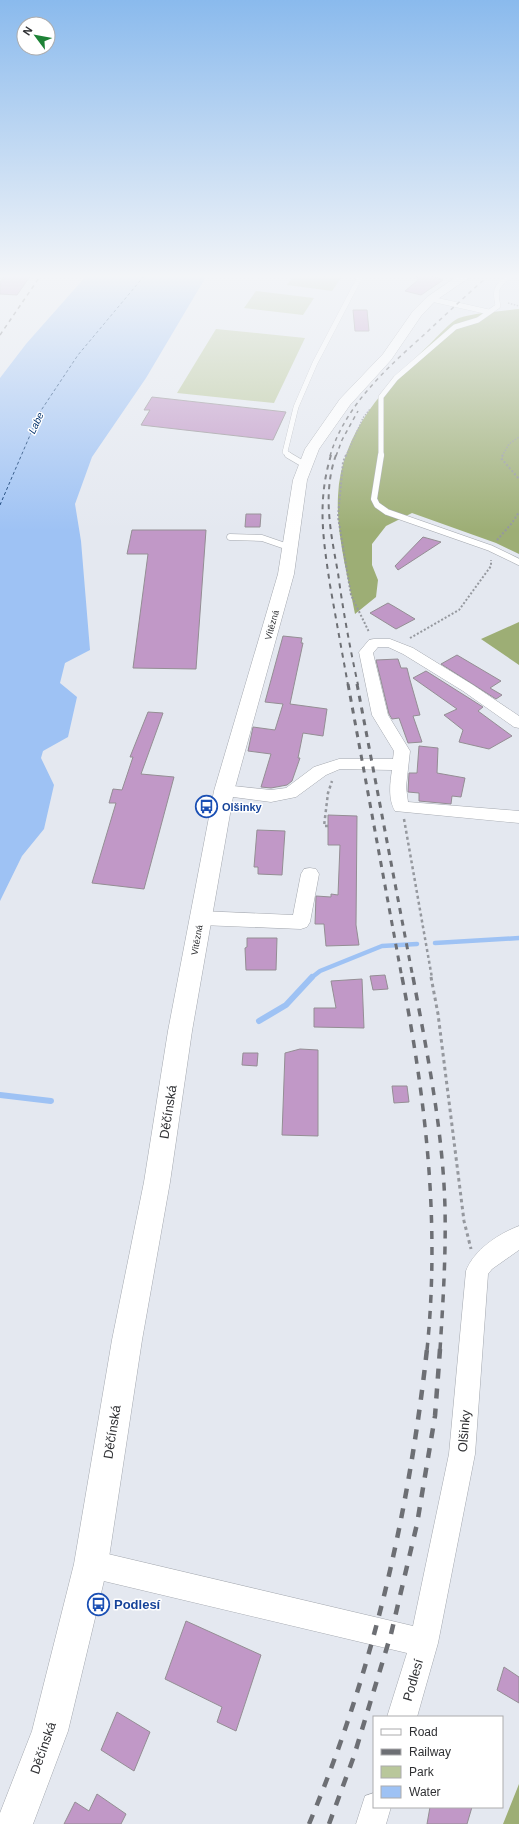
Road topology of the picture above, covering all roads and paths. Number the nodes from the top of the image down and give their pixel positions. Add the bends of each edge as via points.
1 (317, 360) edge
2 (384, 360) edge
3 (417, 360) edge
4 (380, 397) junction
5 (519, 437) edge
6 (305, 465) junction
7 (519, 479) edge
8 (519, 512) edge
9 (230, 537) dead end
10 (291, 548) junction
11 (490, 548) junction
12 (519, 562) edge
13 (374, 644) junction
14 (398, 646) junction
15 (519, 723) edge
16 (399, 765) junction
17 (330, 767) junction
18 (224, 791) junction
19 (401, 807) junction
20 (519, 818) edge
21 (328, 826) dead end
22 (310, 874) dead end
23 (201, 918) junction
24 (180, 1031) joint
25 (519, 1237) edge
26 (477, 1271) junction
27 (91, 1564) junction
28 (424, 1643) junction
29 (402, 1716) edge
30 (376, 1808) edge
31 (14, 1824) edge
32 (371, 1824) edge

1 - 6 lane via 296,407 285,452
2 - 6 main road, Vítězná via 344,402 318,439
3 - 4 lane via 396,378
4 - 11 lane via 382,450 374,499 377,505 387,512
4 - 13 path via 363,418 343,462 338,517 351,595
5 - 7 path via 509,444 501,458
6 - 10 main road, Vítězná via 300,480
8 - 11 path
9 - 10 lane via 254,536 270,539
10 - 18 main road, Vítězná via 286,574
11 - 12 lane
11 - 14 path via 491,566 459,610
13 - 14 street via 390,643
13 - 16 street via 366,652 380,715 402,751
14 - 15 street via 468,688
16 - 17 street via 338,764
16 - 19 street via 398,787
17 - 18 street via 320,771 290,793 272,796
17 - 21 path via 329,771 334,776 328,794 324,826
18 - 23 main road, Vítězná
19 - 20 street
19 - 26 path via 438,1014 464,1221
22 - 23 street via 301,922
23 - 24 main road, Vítězná
24 - 27 main road, Děčínská via 157,1182 127,1340
25 - 26 street via 484,1261
26 - 28 street, Olšinky via 462,1454
27 - 28 street
27 - 31 main road, Děčínská via 50,1731
28 - 29 street, Podlesí
30 - 32 street

